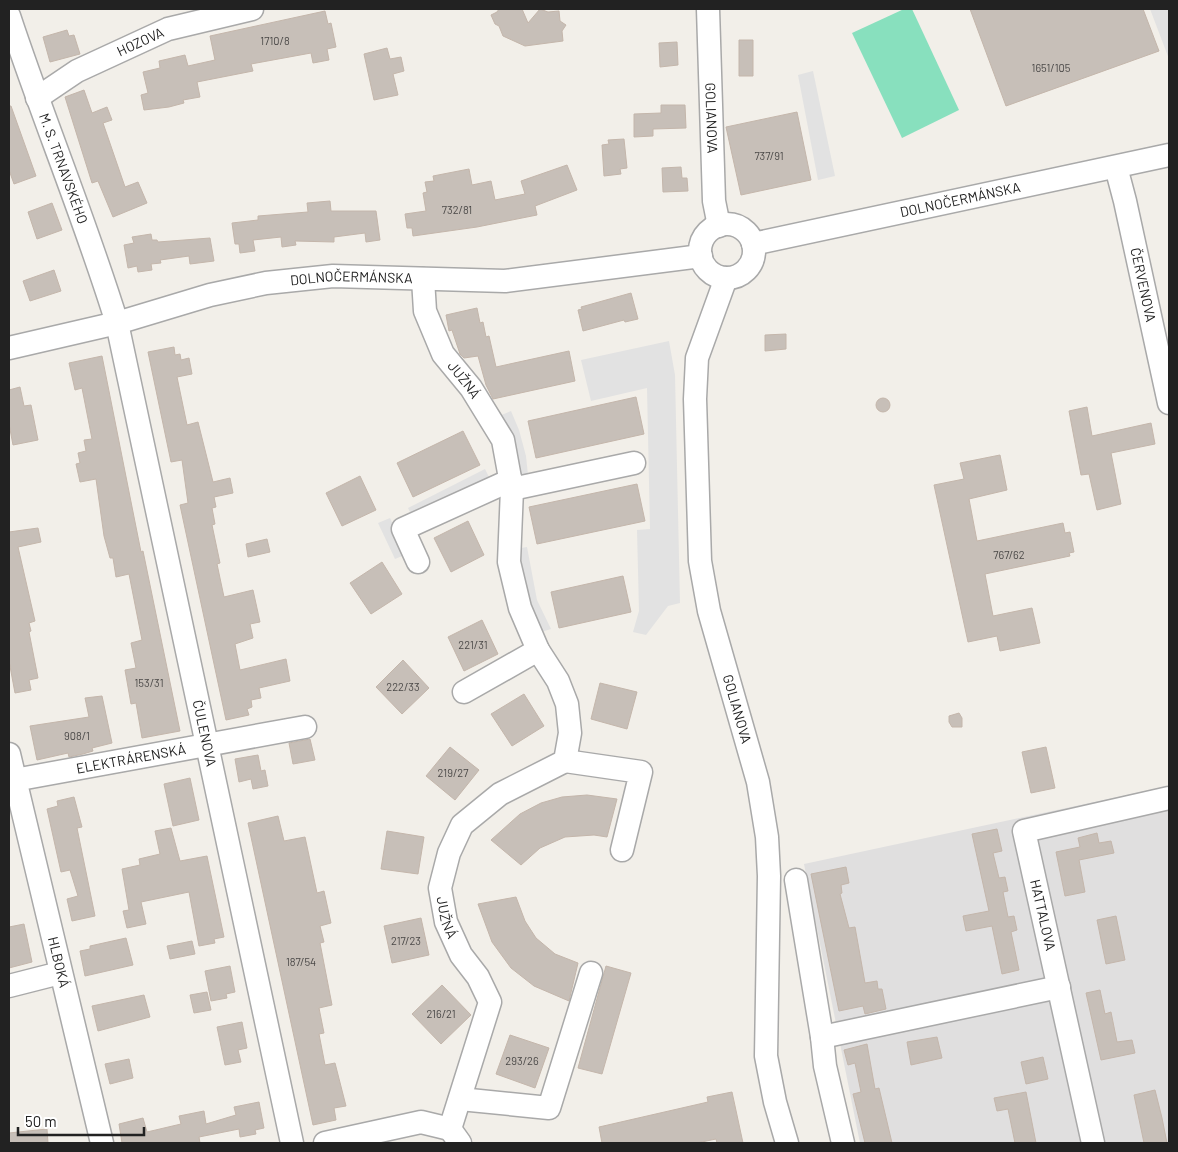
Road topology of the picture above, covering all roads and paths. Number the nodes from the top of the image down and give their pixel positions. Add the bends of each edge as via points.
1 (252, 9) edge
2 (708, 9) edge
3 (9, 16) edge
4 (36, 98) junction
5 (1169, 155) edge
6 (1116, 167) junction
7 (719, 226) junction
8 (753, 244) junction
9 (701, 256) junction
10 (726, 278) junction
11 (423, 279) junction
12 (117, 323) junction
13 (9, 348) edge
14 (1169, 403) edge
15 (634, 463) dead end
16 (511, 484) junction
17 (418, 562) dead end
18 (538, 650) junction
19 (464, 692) dead end
20 (305, 727) dead end
21 (208, 744) junction
22 (9, 754) edge
23 (565, 761) junction
24 (12, 780) edge
25 (1169, 798) edge
26 (622, 850) dead end
27 (796, 880) dead end
28 (60, 973) junction
29 (591, 973) dead end
30 (9, 986) edge
31 (1059, 987) junction
32 (822, 1037) junction
33 (460, 1099) junction
34 (455, 1136) edge
35 (102, 1143) edge
36 (292, 1143) edge
37 (325, 1143) edge
38 (787, 1143) edge
39 (843, 1143) edge
40 (1092, 1143) edge

1 - 4 street, HOZOVA via 168,29 78,71
2 - 7 street, GOLIANOVA via 714,201
3 - 4 street, M. S. TRNAVSKÉHO
4 - 12 street, M. S. TRNAVSKÉHO via 85,223
5 - 6 street, DOLNOČERMÁNSKA
6 - 8 street, DOLNOČERMÁNSKA
6 - 14 street, ČERVENOVA
7 - 8 street via 731,224 740,227
7 - 9 street via 704,238
8 - 10 street via 754,254 749,267 739,275
9 - 10 street via 709,271
9 - 11 street, DOLNOČERMÁNSKA via 506,281
10 - 38 street, GOLIANOVA via 697,358 695,399 700,561 710,611 758,782 767,837 766,1056
11 - 12 street, DOLNOČERMÁNSKA via 334,276 266,283
11 - 16 street, JUŽNÁ via 425,311 443,354 471,388 503,440
12 - 13 street, DOLNOČERMÁNSKA
12 - 21 street, ČULENOVA
15 - 16 street
16 - 17 street via 403,529
16 - 18 street, JUŽNÁ via 509,562 520,608
18 - 19 street
18 - 23 street, JUŽNÁ via 558,681 567,704 570,733
20 - 21 street, ELEKTRÁRENSKÁ
21 - 24 street, ELEKTRÁRENSKÁ
21 - 36 street, ČULENOVA
22 - 24 street, HLBOKÁ
23 - 26 street via 641,772
23 - 33 street, JUŽNÁ via 500,794 462,825 448,853 440,888 446,922 461,955 478,977 490,1002
24 - 28 street, HLBOKÁ
25 - 31 street, HATTALOVA via 1024,831
27 - 32 street
28 - 30 street
28 - 35 street, HLBOKÁ
29 - 33 street via 549,1108
31 - 32 street
31 - 40 street, HATTALOVA
32 - 39 street via 825,1066
33 - 34 street, JUŽNÁ
34 - 37 street via 421,1122

